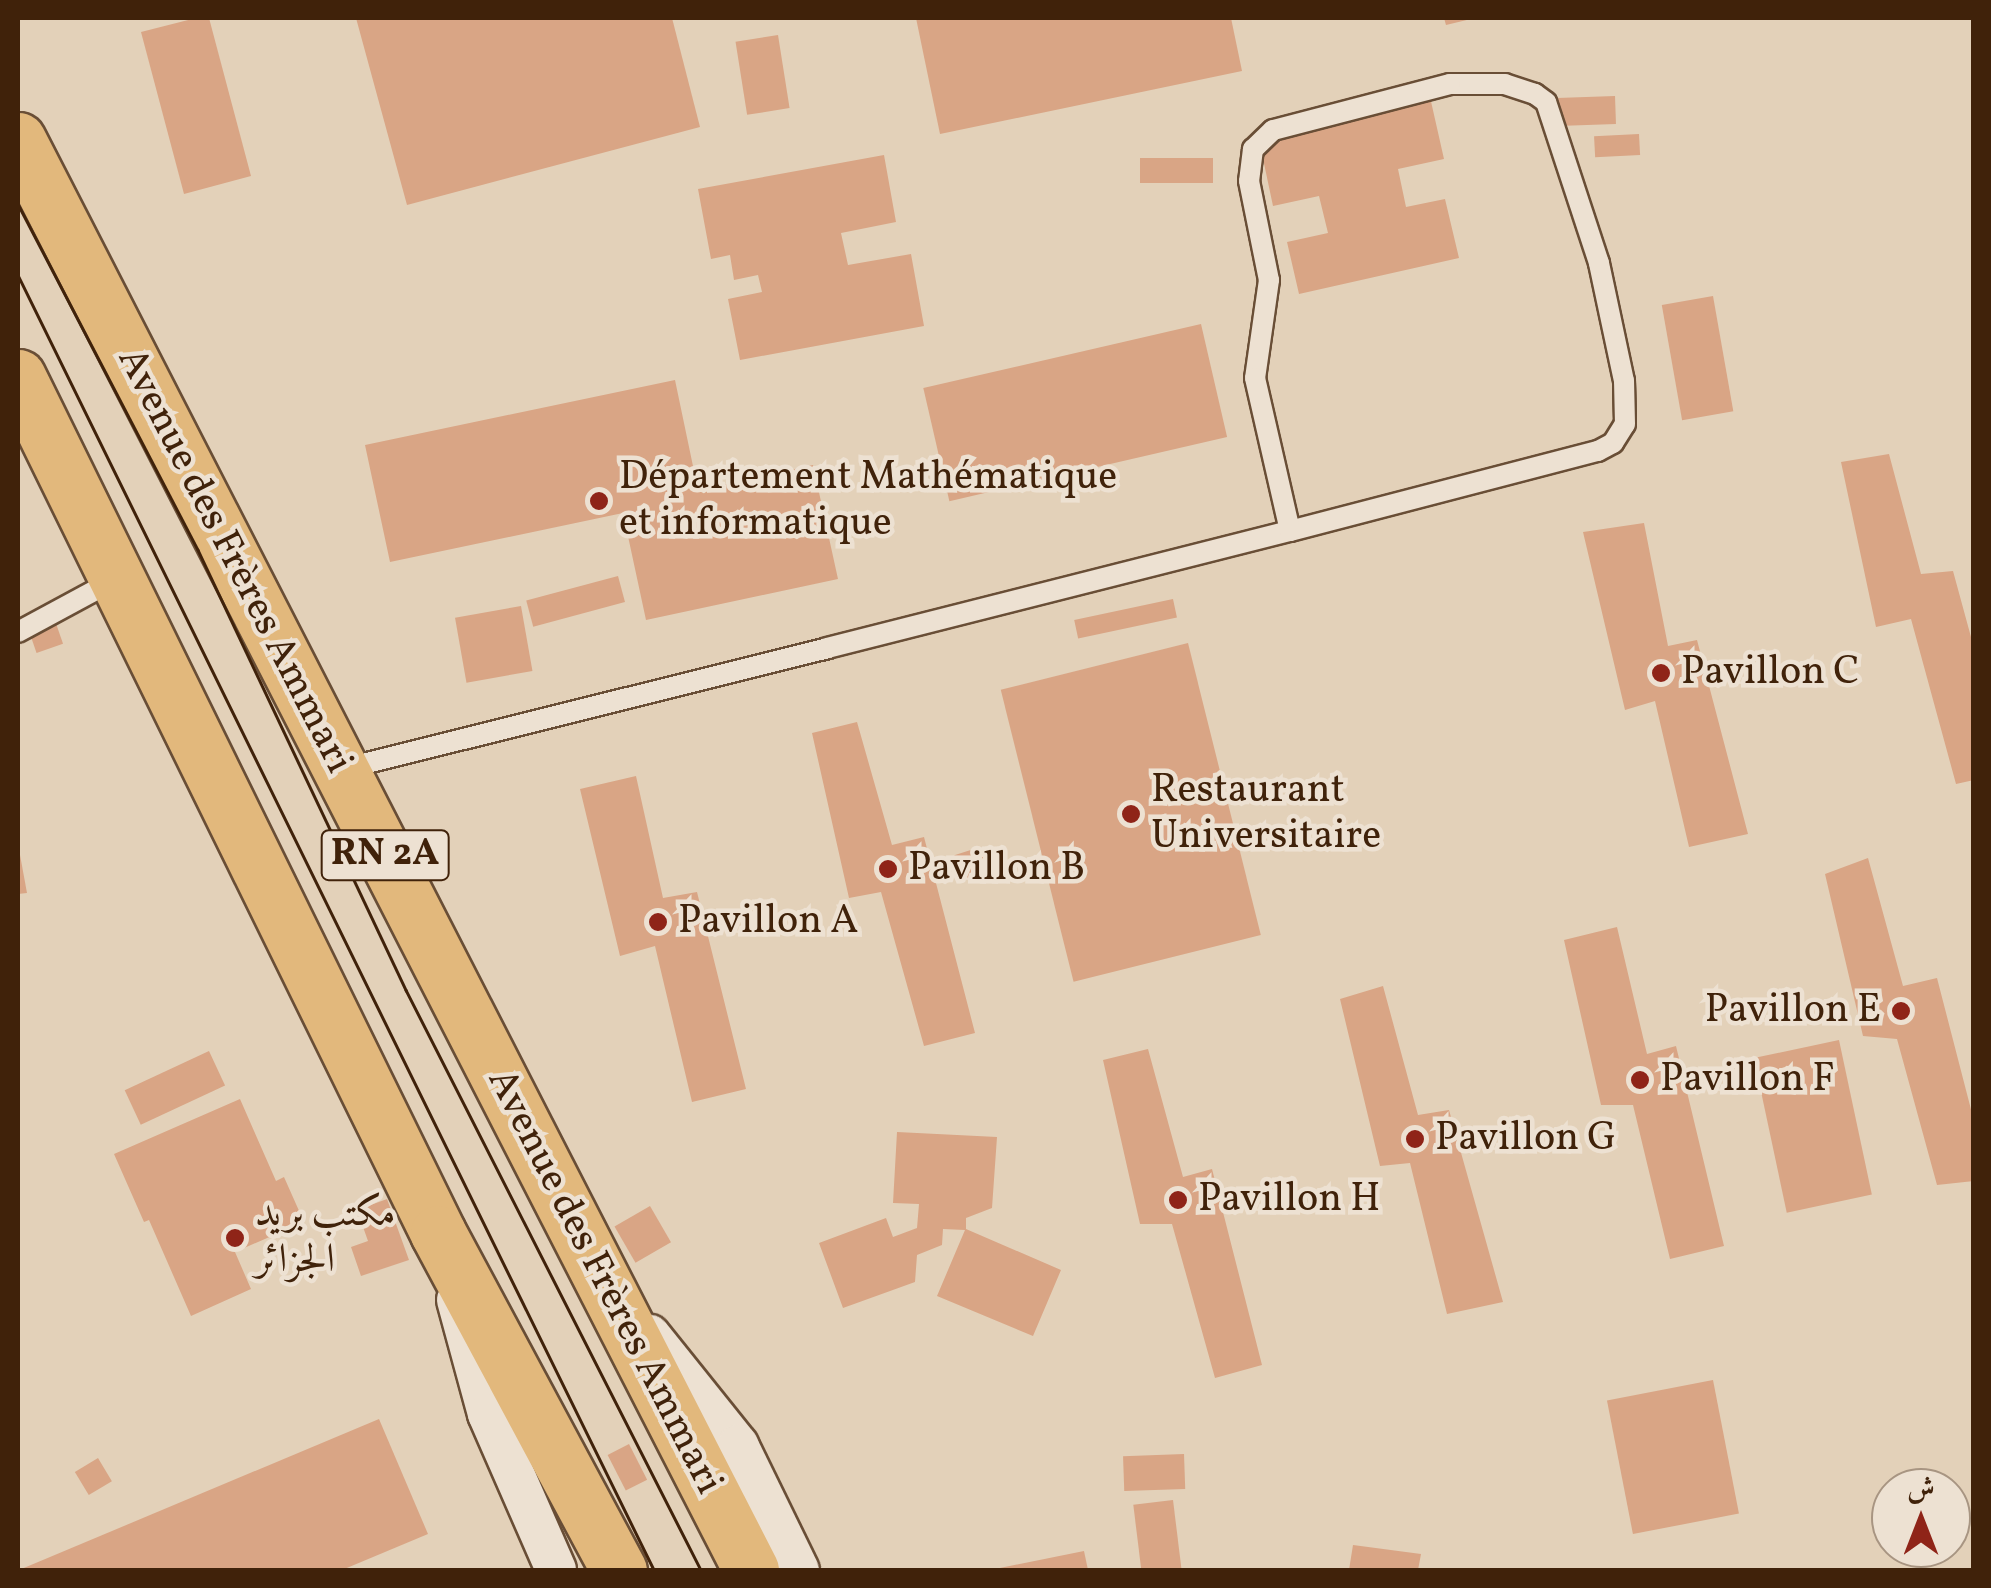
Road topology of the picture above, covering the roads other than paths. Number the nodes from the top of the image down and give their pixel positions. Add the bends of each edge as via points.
1 (18, 140) edge
2 (18, 377) edge
3 (1290, 530) junction
4 (116, 579) junction
5 (18, 632) edge
6 (340, 769) junction
7 (438, 1234) junction
8 (596, 1268) junction
9 (556, 1570) edge
10 (619, 1570) edge
11 (751, 1570) edge
12 (799, 1570) edge

1 - 6 main road, Avenue des Frères Ammari / RN 2A
2 - 4 main road, RN 2A
3 - 3 lane via 1598,452 1625,424 1624,381 1599,263 1546,102 1535,94 1506,84 1450,84 1273,130 1253,149 1249,181 1270,280 1254,378
3 - 6 lane
4 - 5 lane
4 - 7 main road, RN 2A
6 - 8 main road, Avenue des Frères Ammari / RN 2A
7 - 9 street via 488,1414
7 - 10 main road, RN 2A
8 - 11 main road, Avenue des Frères Ammari / RN 2A
8 - 12 street via 738,1445

